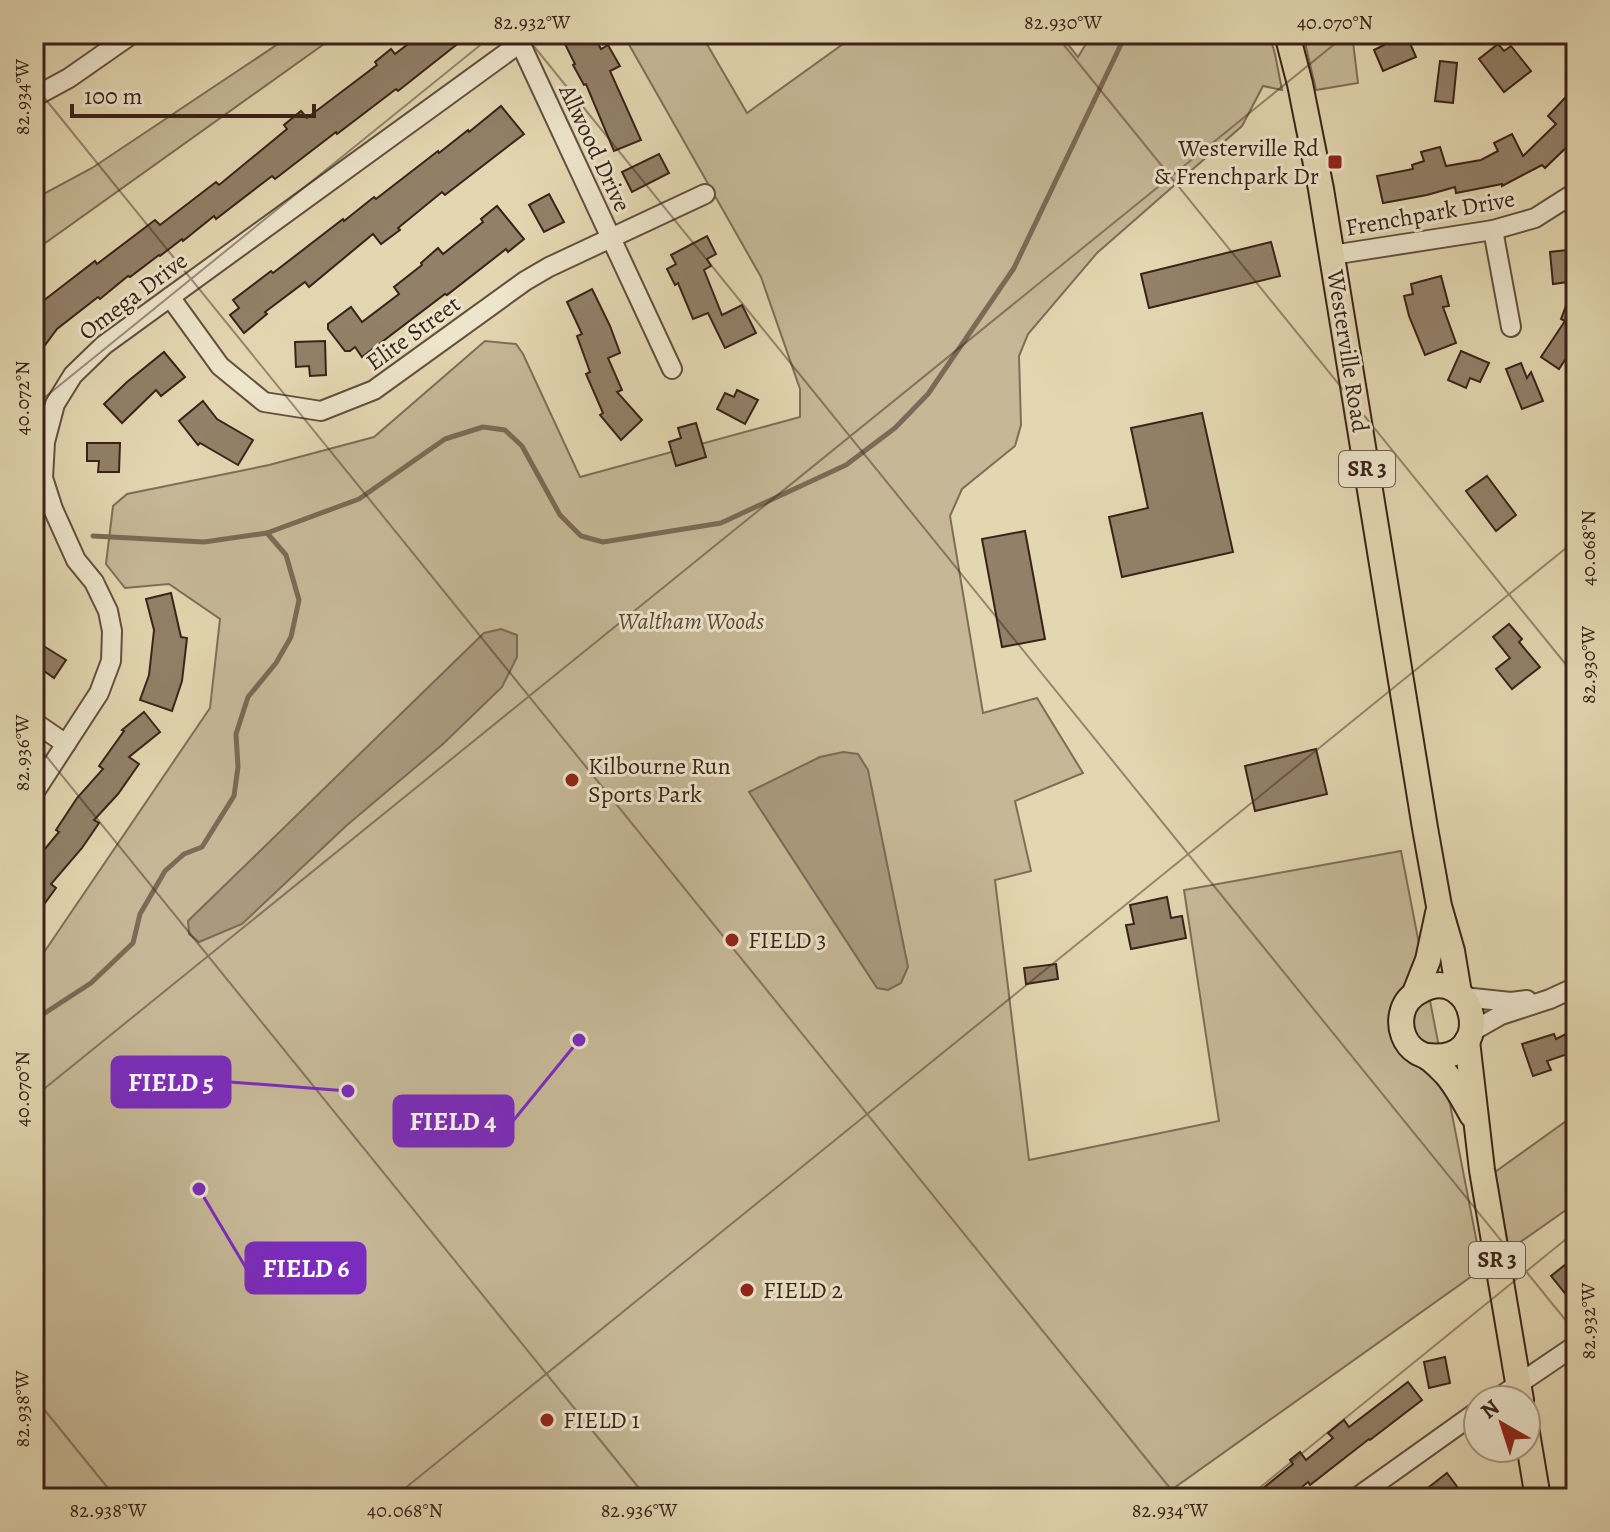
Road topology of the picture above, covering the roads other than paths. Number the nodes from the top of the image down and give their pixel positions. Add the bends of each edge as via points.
1 (132, 34) edge
2 (1287, 34) edge
3 (518, 38) edge
4 (34, 97) edge
5 (1576, 192) edge
6 (705, 194) dead end
7 (1493, 230) junction
8 (610, 238) junction
9 (1332, 255) junction
10 (170, 297) junction
11 (1511, 327) dead end
12 (672, 369) dead end
13 (34, 722) edge
14 (66, 744) junction
15 (34, 793) edge
16 (1439, 906) junction
17 (1576, 987) edge
18 (1415, 993) junction
19 (1461, 995) junction
20 (1550, 999) junction
21 (1469, 1037) junction
22 (1427, 1056) junction
23 (1476, 1120) junction
24 (1576, 1345) edge
25 (1519, 1384) edge
26 (1530, 1384) edge
27 (1462, 1422) edge
28 (1532, 1464) edge
29 (1356, 1498) edge
30 (1538, 1498) edge

1 - 4 street
2 - 9 main road, Westerville Road / SR 3
3 - 8 street, Allwood Drive
3 - 10 street, Omega Drive
5 - 7 street, Frenchpark Drive via 1535,218
6 - 8 street, Elite Street
7 - 9 street, Frenchpark Drive
7 - 11 street
8 - 10 street, Elite Street via 525,281 374,390 321,411 264,402 220,366
8 - 12 street, Allwood Drive
9 - 16 main road, Westerville Road / SR 3
10 - 14 street, Omega Drive via 73,375 55,404 45,442 43,478 50,499 76,560 108,611 112,631 111,661 99,693
13 - 14 street
14 - 15 street, Omega Drive
16 - 18 main road, Westerville Road / SR 3
16 - 19 main road, Westerville Road / SR 3
17 - 20 street
18 - 19 main road via 1437,986
18 - 22 main road, Westerville Road / SR 3 via 1403,1010 1401,1029 1410,1047
19 - 20 street via 1511,1002
19 - 21 main road, Westerville Road / SR 3 via 1472,1014
20 - 21 street via 1501,1015
21 - 22 main road via 1450,1055
21 - 23 main road, Westerville Road / SR 3
22 - 23 main road, Westerville Road / SR 3 via 1448,1076
23 - 25 main road, Westerville Road / SR 3
24 - 26 street
27 - 29 street
28 - 30 main road

